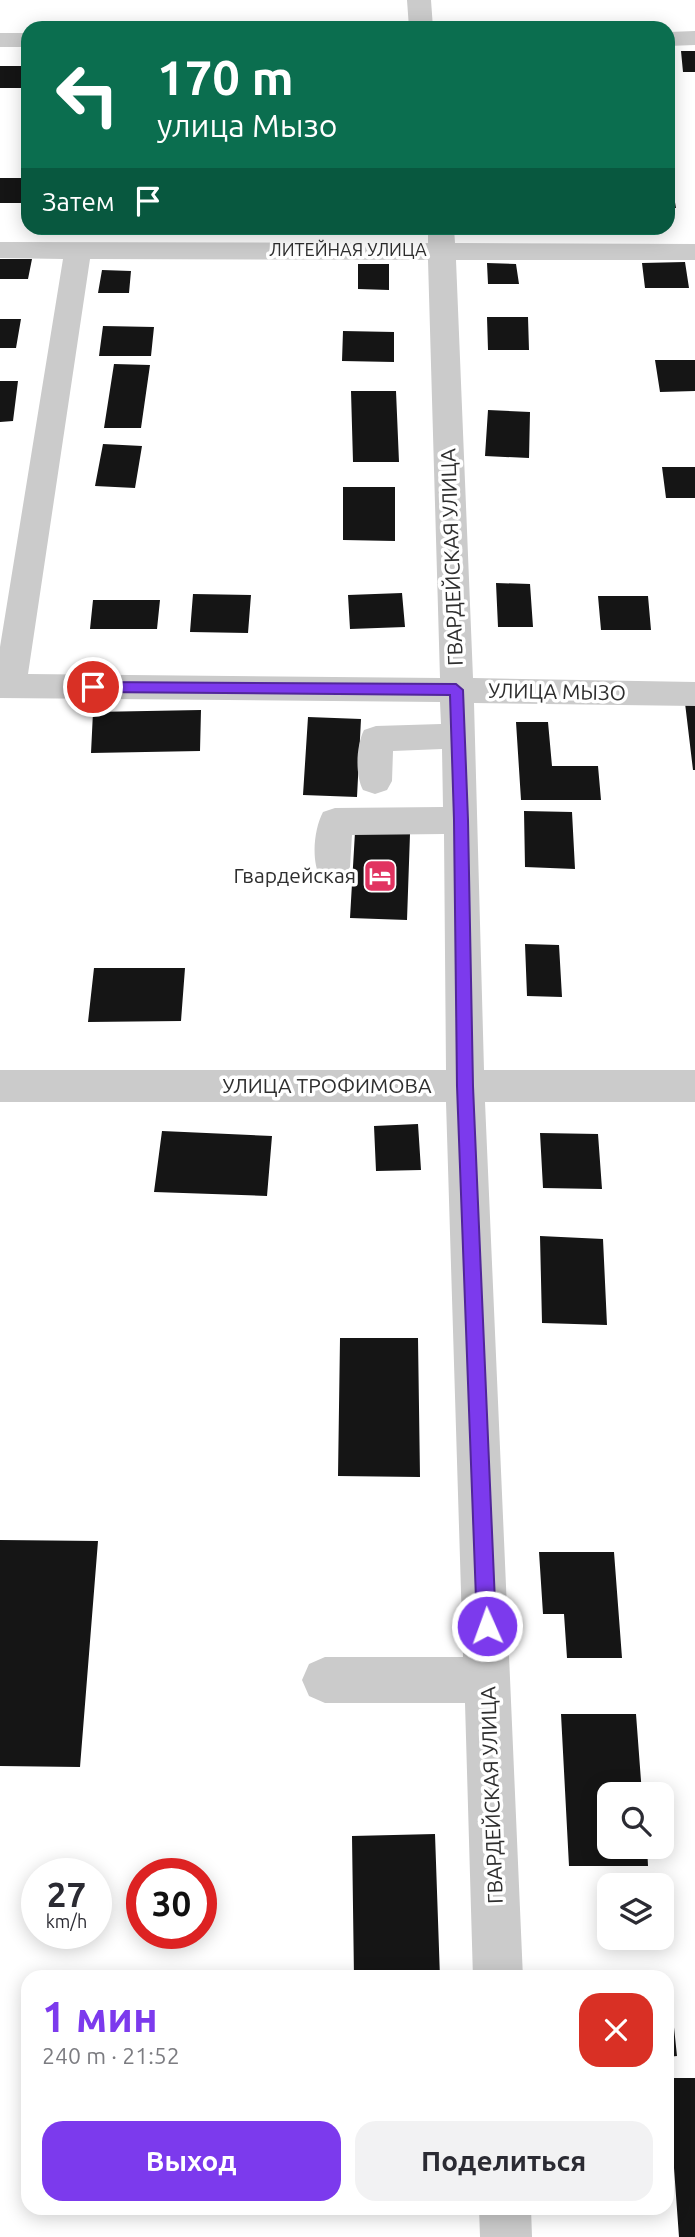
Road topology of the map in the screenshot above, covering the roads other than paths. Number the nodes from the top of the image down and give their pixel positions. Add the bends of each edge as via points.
1 (419, 0) edge
2 (420, 21) edge
3 (695, 38) edge
4 (675, 39) edge
5 (0, 40) edge
6 (21, 40) edge
7 (442, 239) edge
8 (0, 250) edge
9 (78, 250) junction
10 (695, 252) edge
11 (5, 687) edge
12 (456, 690) junction
13 (695, 694) edge
14 (458, 736) junction
15 (375, 781) dead end
16 (461, 820) junction
17 (332, 867) dead end
18 (0, 1086) edge
19 (465, 1086) junction
20 (695, 1086) edge
21 (324, 1680) dead end
22 (489, 1680) junction
23 (498, 1970) edge
24 (505, 2215) edge
25 (506, 2237) edge

1 - 2 street
3 - 4 street
5 - 6 street
7 - 9 street, ЛИТЕЙНАЯ УЛИЦА
7 - 10 street, ЛИТЕЙНАЯ УЛИЦА
7 - 12 street, ГВАРДЕЙСКАЯ УЛИЦА
8 - 9 street, ЛИТЕЙНАЯ УЛИЦА
9 - 11 street
11 - 12 street, УЛИЦА МЫЗО
12 - 13 street, УЛИЦА МЫЗО
12 - 14 street, ГВАРДЕЙСКАЯ УЛИЦА
14 - 15 street via 376,739
14 - 16 street, ГВАРДЕЙСКАЯ УЛИЦА
16 - 17 street via 335,822
16 - 19 street, ГВАРДЕЙСКАЯ УЛИЦА
18 - 19 street, УЛИЦА ТРОФИМОВА
19 - 20 street, УЛИЦА ТРОФИМОВА
19 - 22 street, ГВАРДЕЙСКАЯ УЛИЦА
21 - 22 street
22 - 23 street, ГВАРДЕЙСКАЯ УЛИЦА
24 - 25 street

